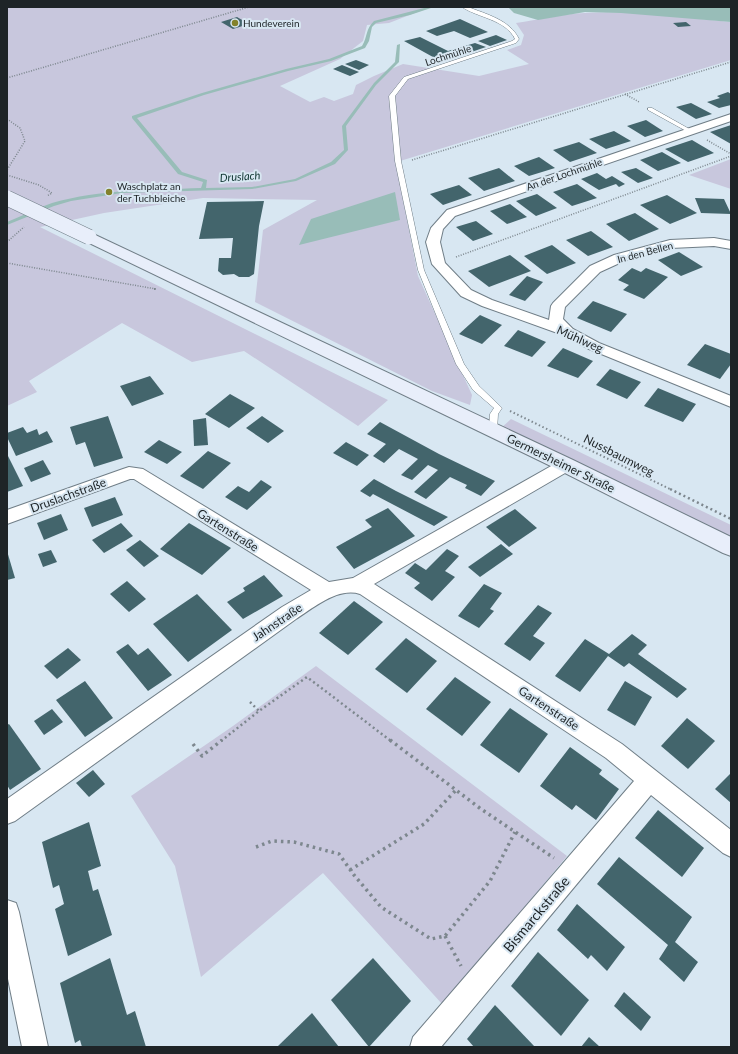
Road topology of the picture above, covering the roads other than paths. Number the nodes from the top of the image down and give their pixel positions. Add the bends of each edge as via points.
1 (464, 7) edge
2 (650, 109) road end
3 (731, 117) edge
4 (690, 131) junction
5 (7, 198) edge
6 (731, 245) edge
7 (439, 264) joint
8 (568, 332) junction
9 (731, 402) edge
10 (494, 430) junction
11 (566, 465) junction
12 (129, 473) joint
13 (7, 517) edge
14 (731, 547) edge
15 (356, 585) junction
16 (326, 590) junction
17 (649, 780) junction
18 (7, 813) edge
19 (731, 845) edge
20 (7, 912) edge
21 (35, 1047) edge
22 (423, 1047) edge

1 - 10 lane, Lochmühle via 499,22 512,30 517,39 406,78 392,96 398,162 421,270 460,364 476,388 498,408 494,414
2 - 4 lane
3 - 4 street, An der Lochmühle
4 - 7 street, An der Lochmühle via 452,212 437,228 433,242
5 - 10 main road, Germersheimer Straße, bridge
6 - 8 street, In den Bellen via 714,242 670,244 619,258 595,269 558,306 556,320
7 - 8 street, Mühlweg via 466,293
8 - 9 street, Mühlweg via 594,346
10 - 11 main road, Germersheimer Straße
11 - 14 main road, Germersheimer Straße
11 - 15 street, Jahnstraße
12 - 13 street, Druslachstraße
12 - 16 street, Gartenstraße via 137,473
15 - 16 street, Jahnstraße
15 - 17 street, Gartenstraße via 366,588 614,751
16 - 18 street, Jahnstraße via 289,613
17 - 19 street, Gartenstraße
17 - 22 street, Bismarckstraße
20 - 21 street

